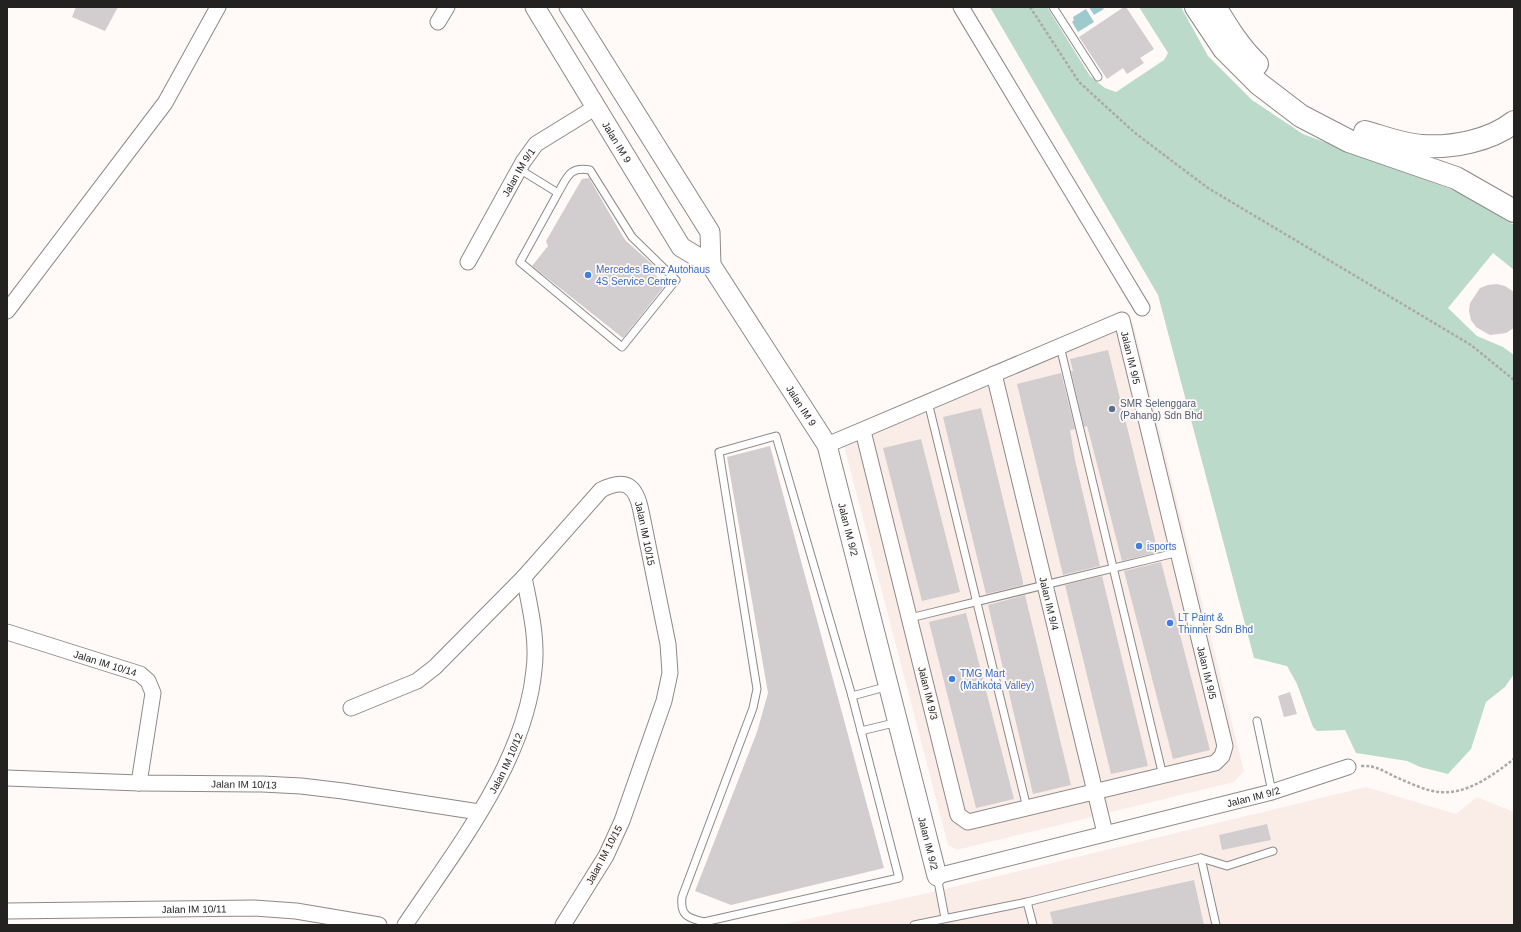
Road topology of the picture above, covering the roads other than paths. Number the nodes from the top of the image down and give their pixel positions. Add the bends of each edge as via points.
1 (218, 7) edge
2 (447, 7) edge
3 (535, 7) edge
4 (569, 7) edge
5 (960, 7) edge
6 (1053, 7) edge
7 (1196, 7) edge
8 (1215, 7) edge
9 (438, 22) dead end
10 (1098, 77) dead end
11 (596, 107) junction
12 (1514, 122) edge
13 (519, 170) junction
14 (682, 189) junction
15 (558, 193) junction
16 (655, 204) junction
17 (694, 208) junction
18 (1514, 211) edge
19 (669, 227) junction
20 (468, 262) dead end
21 (711, 265) junction
22 (1142, 308) dead end
23 (7, 311) edge
24 (1060, 346) junction
25 (994, 374) junction
26 (928, 402) junction
27 (863, 431) junction
28 (827, 445) junction
29 (1179, 552) junction
30 (1113, 568) junction
31 (524, 577) junction
32 (1046, 585) junction
33 (976, 602) junction
34 (910, 618) junction
35 (7, 632) edge
36 (889, 686) junction
37 (852, 696) junction
38 (351, 708) dead end
39 (1257, 721) dead end
40 (898, 722) junction
41 (861, 731) junction
42 (1348, 767) road end
43 (1163, 776) junction
44 (7, 778) edge
45 (139, 783) junction
46 (1096, 792) junction
47 (1272, 792) junction
48 (1027, 809) junction
49 (479, 812) junction
50 (1105, 833) junction
51 (1273, 851) dead end
52 (1201, 858) junction
53 (937, 876) junction
54 (1028, 902) junction
55 (7, 911) edge
56 (945, 918) junction
57 (379, 925) edge
58 (405, 925) edge
59 (563, 925) edge
60 (914, 925) edge
61 (1033, 925) edge
62 (1216, 925) edge

1 - 23 street via 165,103
2 - 9 street
3 - 11 street, Jalan IM 9
4 - 14 street
5 - 22 street
6 - 10 lane
7 - 18 highway via 1224,49 1259,84 1301,116 1349,141 1456,178
8 - 12 highway via 1250,57 1281,85 1320,112 1355,129 1421,146 1449,146 1480,139
11 - 13 street, Jalan IM 9/1 via 536,144
11 - 16 street, Jalan IM 9
13 - 15 lane
13 - 20 street, Jalan IM 9/1
14 - 16 street via 670,190
14 - 17 street
15 - 15 lane via 569,173 580,168 590,170 632,237 676,280 622,347 520,262
16 - 19 street, Jalan IM 9
17 - 19 street via 692,218 683,227
17 - 21 street via 710,232
19 - 21 street, Jalan IM 9 via 681,247
21 - 28 street, Jalan IM 9
24 - 25 street
24 - 29 street, Jalan IM 9/5 via 1122,320
24 - 30 lane
25 - 26 street
25 - 32 street, Jalan IM 9/4
26 - 27 street
26 - 33 lane
27 - 28 street
27 - 34 street, Jalan IM 9/3
28 - 36 street, Jalan IM 9/2
29 - 30 lane
29 - 43 street, Jalan IM 9/5 via 1225,746 1222,756 1215,763
30 - 32 lane
30 - 43 lane
31 - 38 street, Jalan IM 10/15 via 435,667 417,681
31 - 49 street, Jalan IM 10/12 via 534,634 534,670 528,706 502,771
31 - 59 street, Jalan IM 10/15 via 601,490 612,484 622,484 632,488 638,495 668,644 670,673 664,702 622,821 606,856
32 - 33 lane
32 - 46 street, Jalan IM 9/4
33 - 34 lane
33 - 48 lane
34 - 48 street, Jalan IM 9/3 via 958,815 968,822
35 - 45 street, Jalan IM 10/14 via 140,674 148,681 153,692
36 - 37 lane
36 - 40 street, Jalan IM 9/2
37 - 41 lane
37 - 41 lane via 776,436 719,452 757,689 753,708 682,897 681,906 691,919 704,922 899,878
39 - 47 lane
40 - 41 lane
40 - 53 street, Jalan IM 9/2
42 - 47 street, Jalan IM 9/2
43 - 46 street, Jalan IM 9/5
44 - 45 street, Jalan IM 10/13
45 - 49 street, Jalan IM 10/13 via 302,786
46 - 48 street, Jalan IM 9/3
46 - 50 street, Jalan IM 9/4
47 - 50 street, Jalan IM 9/2
49 - 58 street, Jalan IM 10/12
50 - 53 street, Jalan IM 9/2
51 - 52 lane via 1227,866
52 - 54 lane
52 - 62 lane
53 - 56 lane
54 - 56 lane
54 - 61 lane
55 - 57 street, Jalan IM 10/11 via 254,908
56 - 60 lane

